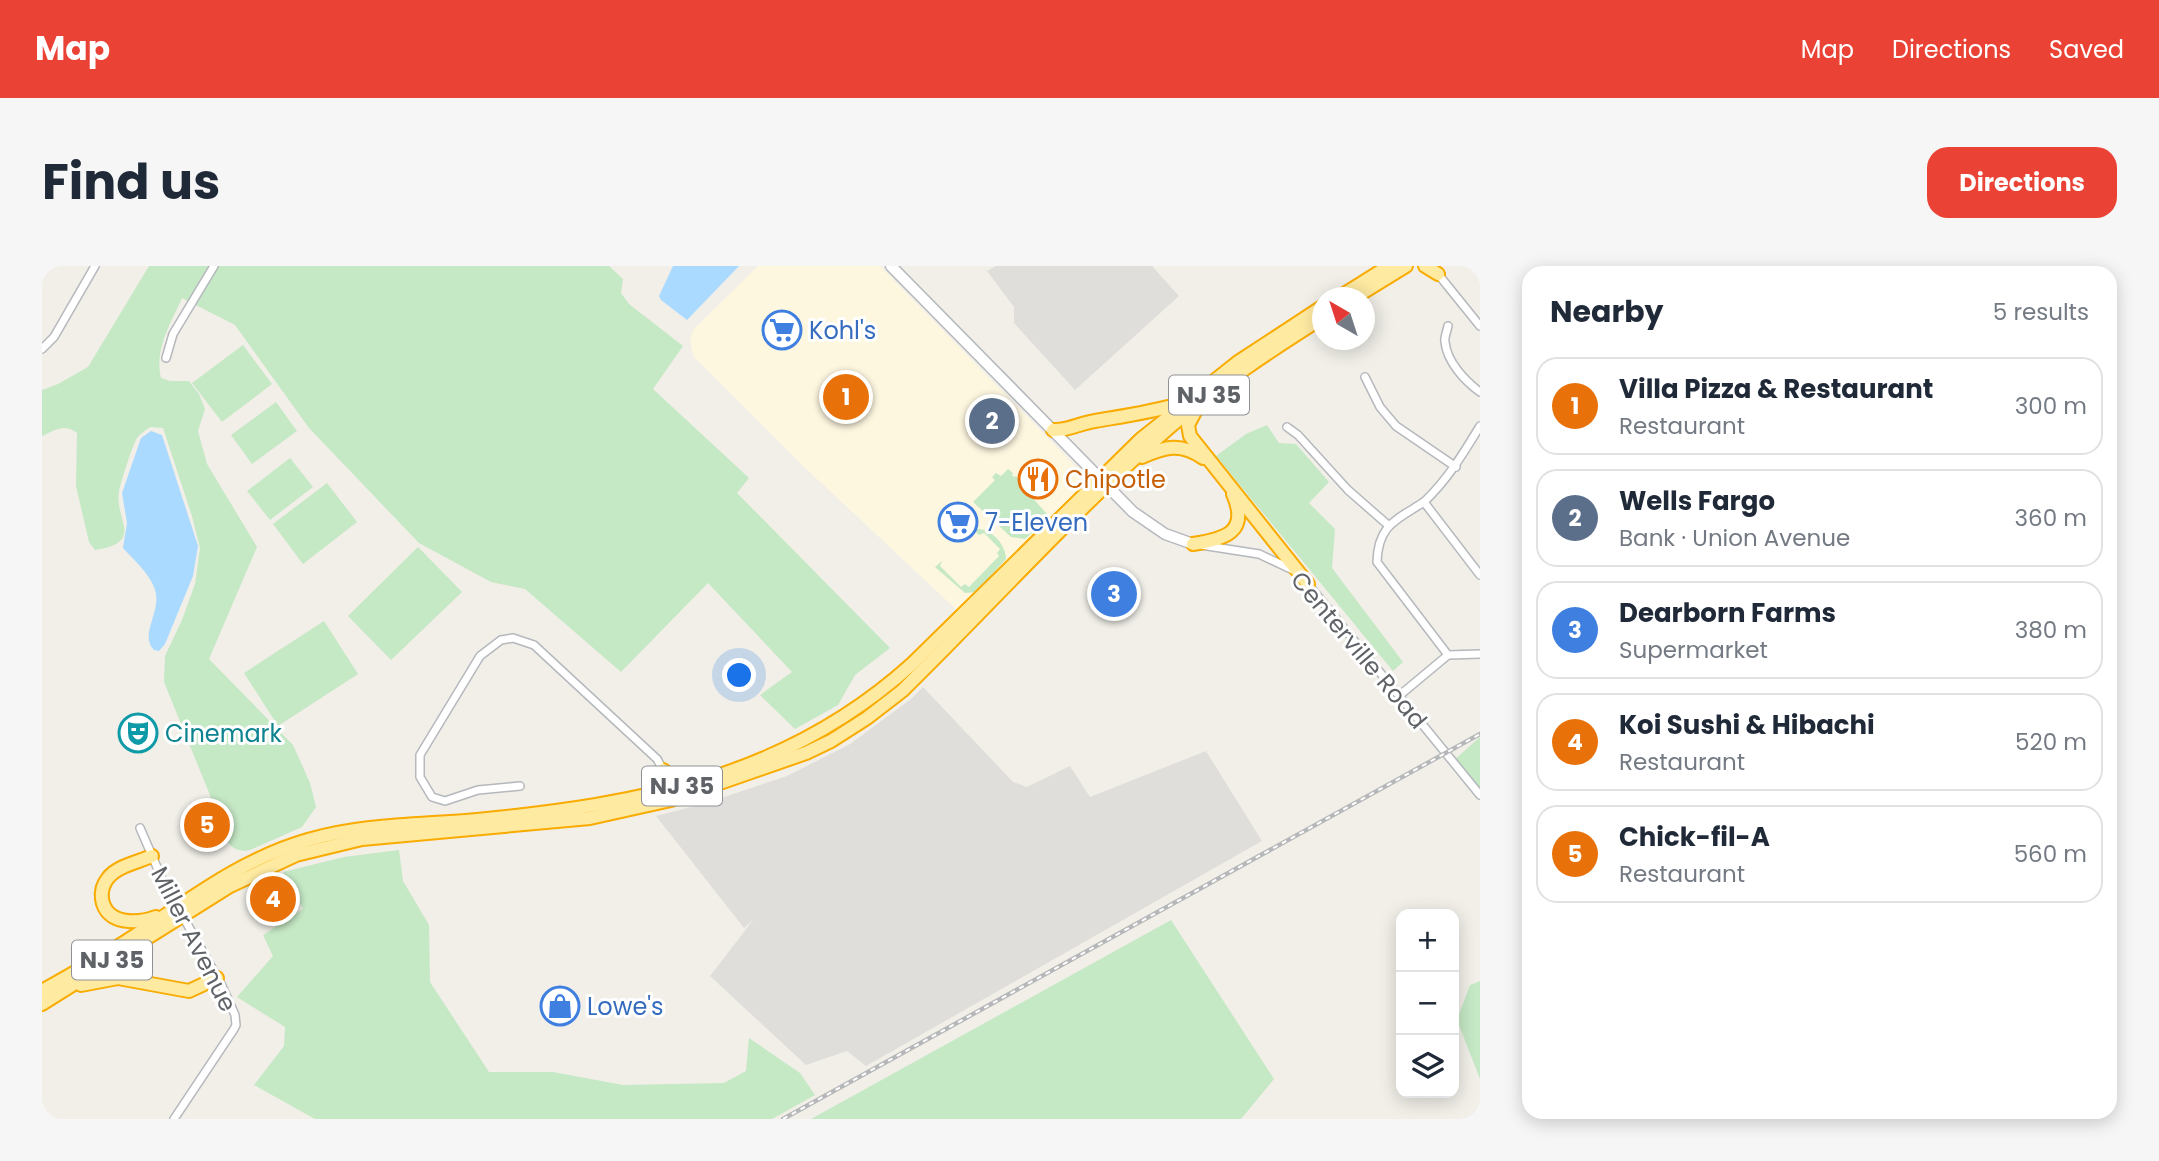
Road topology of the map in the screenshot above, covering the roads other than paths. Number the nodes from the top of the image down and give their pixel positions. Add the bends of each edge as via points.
1 (96, 266) edge
2 (214, 266) edge
3 (1389, 266) edge
4 (1406, 266) edge
5 (1425, 266) edge
6 (895, 267) edge
7 (1438, 270) edge
8 (1356, 287) edge
9 (1372, 287) edge
10 (1312, 314) edge
11 (1312, 324) edge
12 (1448, 326) dead end
13 (1480, 326) edge
14 (42, 349) edge
15 (166, 358) dead end
16 (1365, 377) dead end
17 (1480, 392) edge
18 (1188, 401) junction
19 (1201, 402) junction
20 (1480, 426) edge
21 (1076, 427) junction
22 (1287, 427) dead end
23 (1053, 430) junction
24 (1066, 444) junction
25 (1132, 462) junction
26 (1214, 466) junction
27 (1456, 467) junction
28 (1227, 481) junction
29 (1103, 482) junction
30 (1424, 502) junction
31 (1388, 525) junction
32 (1193, 544) junction
33 (1480, 575) edge
34 (1308, 584) junction
35 (1480, 654) edge
36 (1448, 655) junction
37 (1400, 695) junction
38 (663, 770) junction
39 (716, 777) junction
40 (520, 786) dead end
41 (1480, 794) edge
42 (632, 799) junction
43 (140, 828) dead end
44 (152, 856) junction
45 (175, 912) junction
46 (217, 978) junction
47 (67, 990) junction
48 (42, 991) edge
49 (42, 1004) edge
50 (174, 1119) edge

1 - 14 street via 54,337
2 - 15 street via 173,334
3 - 8 highway
4 - 9 highway
5 - 7 highway
6 - 23 street, Centerville Road
7 - 13 street
10 - 18 highway, NJ 35
11 - 19 highway, NJ 35
12 - 17 street via 1444,342 1451,362
16 - 27 street via 1396,426
18 - 21 highway
18 - 29 highway, NJ 35 via 1141,439
19 - 25 highway, NJ 35
19 - 26 highway via 1188,422 1188,432
20 - 27 street
21 - 23 highway
21 - 24 highway
22 - 31 street
23 - 24 street, Centerville Road
24 - 29 street, Centerville Road
25 - 26 highway via 1177,447
25 - 29 highway, NJ 35
26 - 28 highway
27 - 30 street
28 - 32 highway via 1237,505 1232,531
28 - 34 highway
29 - 32 street, Centerville Road via 1152,526
29 - 39 highway, NJ 35 via 874,697 780,753
29 - 45 highway, NJ 35 via 902,691 867,718 806,753 671,800 590,818 362,839 317,848
30 - 31 street
30 - 33 street
31 - 36 street via 1377,545 1377,562
32 - 34 street, Centerville Road via 1259,554 1295,571
34 - 37 street, Centerville Road
35 - 36 street
36 - 37 street
37 - 41 street, Centerville Road
38 - 39 highway via 681,781
38 - 40 street via 657,759 534,645 513,638 501,640 480,656 420,755 420,778 432,797 445,802 478,790
38 - 42 highway via 660,783
39 - 42 highway, NJ 35
42 - 45 highway, NJ 35 via 334,833 264,855 224,875
43 - 44 street, Miller Avenue
44 - 45 street, Miller Avenue
44 - 45 highway via 112,874 102,889 103,902 122,920 142,921
45 - 46 street, Miller Avenue
45 - 47 highway, NJ 35
45 - 48 highway, NJ 35
46 - 47 highway via 189,990 118,978
46 - 50 street, Miller Avenue via 236,1025
47 - 49 highway, NJ 35

